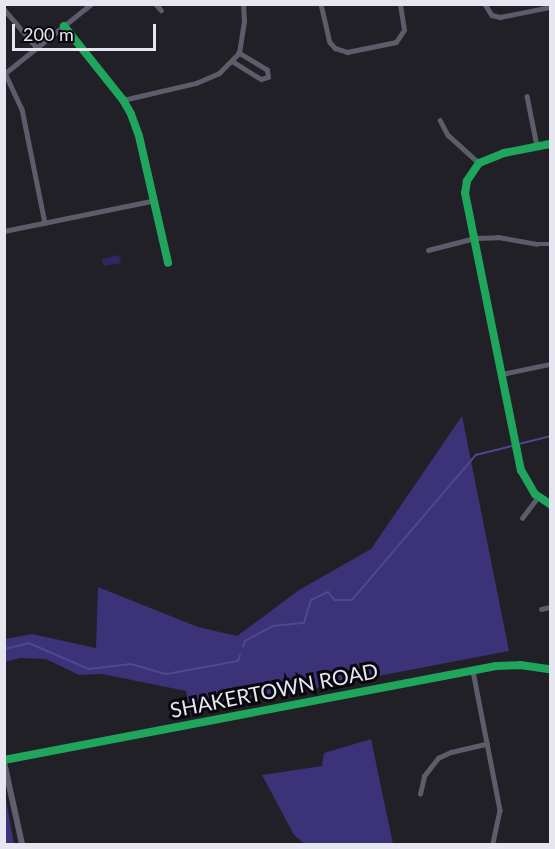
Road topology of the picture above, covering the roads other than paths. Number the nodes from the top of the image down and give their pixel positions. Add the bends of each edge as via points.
1 (91, 4) edge
2 (156, 4) edge
3 (243, 4) edge
4 (321, 4) edge
5 (400, 4) edge
6 (485, 4) edge
7 (550, 7) edge
8 (4, 9) edge
9 (161, 10) dead end
10 (64, 26) junction
11 (37, 48) junction
12 (239, 52) junction
13 (232, 61) junction
14 (5, 73) edge
15 (527, 96) dead end
16 (123, 100) junction
17 (440, 120) dead end
18 (550, 144) edge
19 (537, 146) junction
20 (479, 163) junction
21 (152, 201) junction
22 (45, 223) junction
23 (4, 231) edge
24 (475, 238) junction
25 (550, 244) edge
26 (428, 250) dead end
27 (168, 263) dead end
28 (550, 364) edge
29 (502, 374) junction
30 (538, 497) junction
31 (550, 504) edge
32 (522, 518) dead end
33 (550, 607) edge
34 (541, 609) dead end
35 (550, 669) edge
36 (473, 671) junction
37 (487, 744) junction
38 (4, 761) edge
39 (420, 794) dead end
40 (22, 844) edge
41 (493, 844) edge

1 - 10 street
2 - 9 street
3 - 12 street
4 - 5 street via 330,42 334,48 347,52 396,42 404,30
6 - 7 street via 492,15 500,17
8 - 11 street
10 - 11 street
10 - 16 street
11 - 14 street
12 - 13 street
12 - 13 street via 267,70 268,77 261,79
13 - 16 street via 206,80
14 - 22 street via 22,109
15 - 19 street
16 - 21 street via 139,136
17 - 20 street via 448,135
18 - 19 street
19 - 20 street
20 - 24 street via 465,193
21 - 22 street
21 - 27 street
22 - 23 street
24 - 25 street
24 - 26 street
24 - 29 street
28 - 29 street
29 - 30 street via 521,470
30 - 31 street
30 - 32 street
33 - 34 street
35 - 36 street, SHAKERTOWN ROAD via 512,665
36 - 37 street
36 - 38 street, SHAKERTOWN ROAD
37 - 39 street via 438,758 424,776
37 - 41 street via 500,810
38 - 40 street

